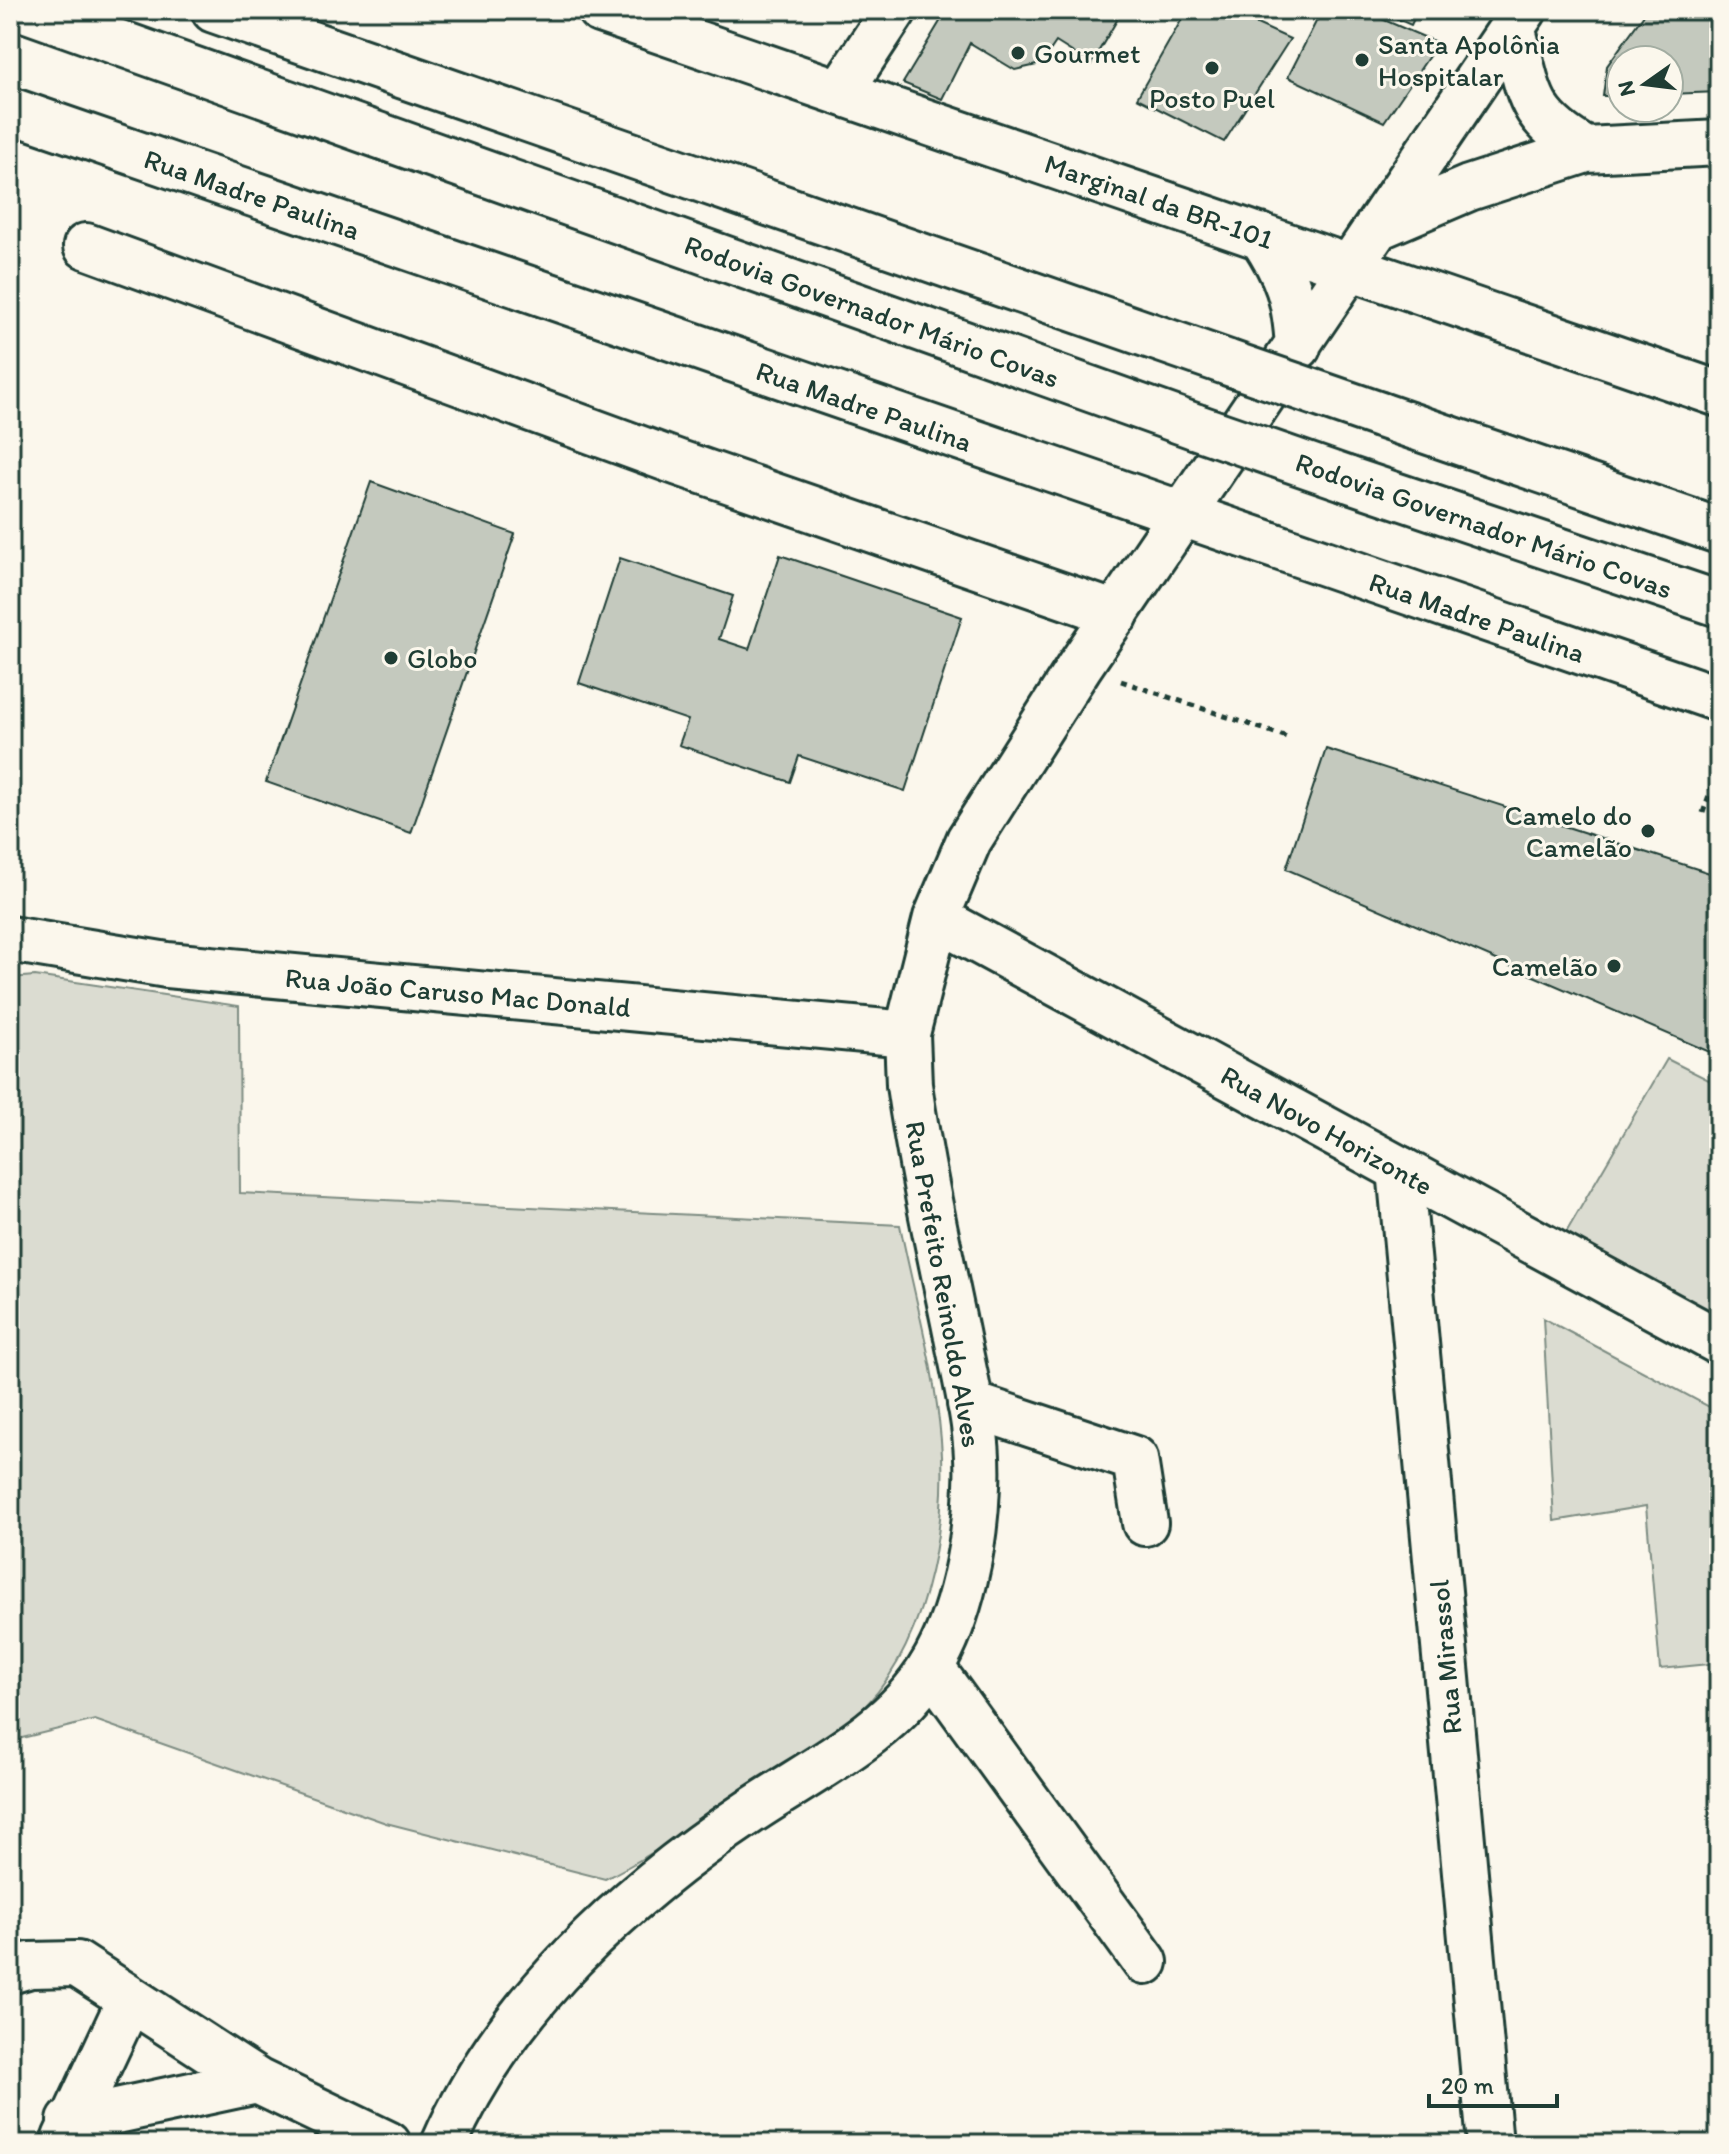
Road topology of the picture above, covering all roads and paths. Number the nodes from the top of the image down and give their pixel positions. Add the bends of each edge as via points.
1 (27, 10) edge
2 (214, 10) edge
3 (600, 10) edge
4 (894, 10) edge
5 (1518, 18) edge
6 (840, 92) junction
7 (10, 110) edge
8 (1719, 143) edge
9 (1586, 150) junction
10 (1380, 226) junction
11 (1261, 236) junction
12 (86, 246) dead end
13 (1353, 267) junction
14 (1298, 347) junction
15 (1719, 394) edge
16 (1181, 516) junction
17 (1719, 531) edge
18 (1719, 604) edge
19 (1116, 614) junction
20 (1079, 667) junction
21 (1719, 699) edge
22 (1287, 737) dead end
23 (1719, 765) edge
24 (1703, 813) dead end
25 (936, 918) junction
26 (10, 939) edge
27 (907, 1034) junction
28 (1400, 1169) junction
29 (1719, 1342) edge
30 (970, 1404) junction
31 (1145, 1523) dead end
32 (931, 1667) junction
33 (1145, 1962) dead end
34 (10, 1971) edge
35 (130, 1999) junction
36 (257, 2081) junction
37 (67, 2132) edge
38 (388, 2144) edge
39 (444, 2144) edge
40 (1490, 2144) edge

1 - 18 main road, Rodovia Governador Mário Covas, bridge via 1197,427
2 - 17 main road, bridge
3 - 6 main road, Marginal da BR-101
4 - 6 main road
5 - 9 main road via 1537,114 1557,134
5 - 10 main road, Rua Prefeito Reinoldo Alves
6 - 11 main road, Marginal da BR-101
7 - 16 main road, Rua Madre Paulina
8 - 9 main road
9 - 10 main road via 1469,188
10 - 13 main road, Rua Prefeito Reinoldo Alves
11 - 13 main road, Marginal da BR-101
11 - 14 main road via 1283,269 1296,307
12 - 19 main road via 679,463
13 - 14 main road, Rua Prefeito Reinoldo Alves
13 - 15 main road, Marginal da BR-101
14 - 16 main road, Rua Prefeito Reinoldo Alves
16 - 19 main road, Rua Prefeito Reinoldo Alves
16 - 21 main road, Rua Madre Paulina
19 - 20 main road, Rua Prefeito Reinoldo Alves
20 - 22 path
20 - 25 main road, Rua Prefeito Reinoldo Alves via 969,840
23 - 24 path
25 - 27 main road, Rua Prefeito Reinoldo Alves
25 - 28 main road, Rua Novo Horizonte
26 - 27 main road, Rua João Caruso Mac Donald via 167,965
27 - 30 main road, Rua Prefeito Reinoldo Alves via 916,1135
28 - 29 main road, Rua Novo Horizonte
28 - 40 main road, Rua Mirassol
30 - 31 main road via 1135,1459
30 - 32 main road, Rua Prefeito Reinoldo Alves via 977,1485 970,1550 951,1621
32 - 33 main road
32 - 39 main road, Rua Prefeito Reinoldo Alves via 891,1715 685,1856 623,1908 512,2028 461,2104
34 - 35 main road via 77,1964
35 - 36 main road
35 - 37 main road
36 - 37 main road
36 - 38 main road

